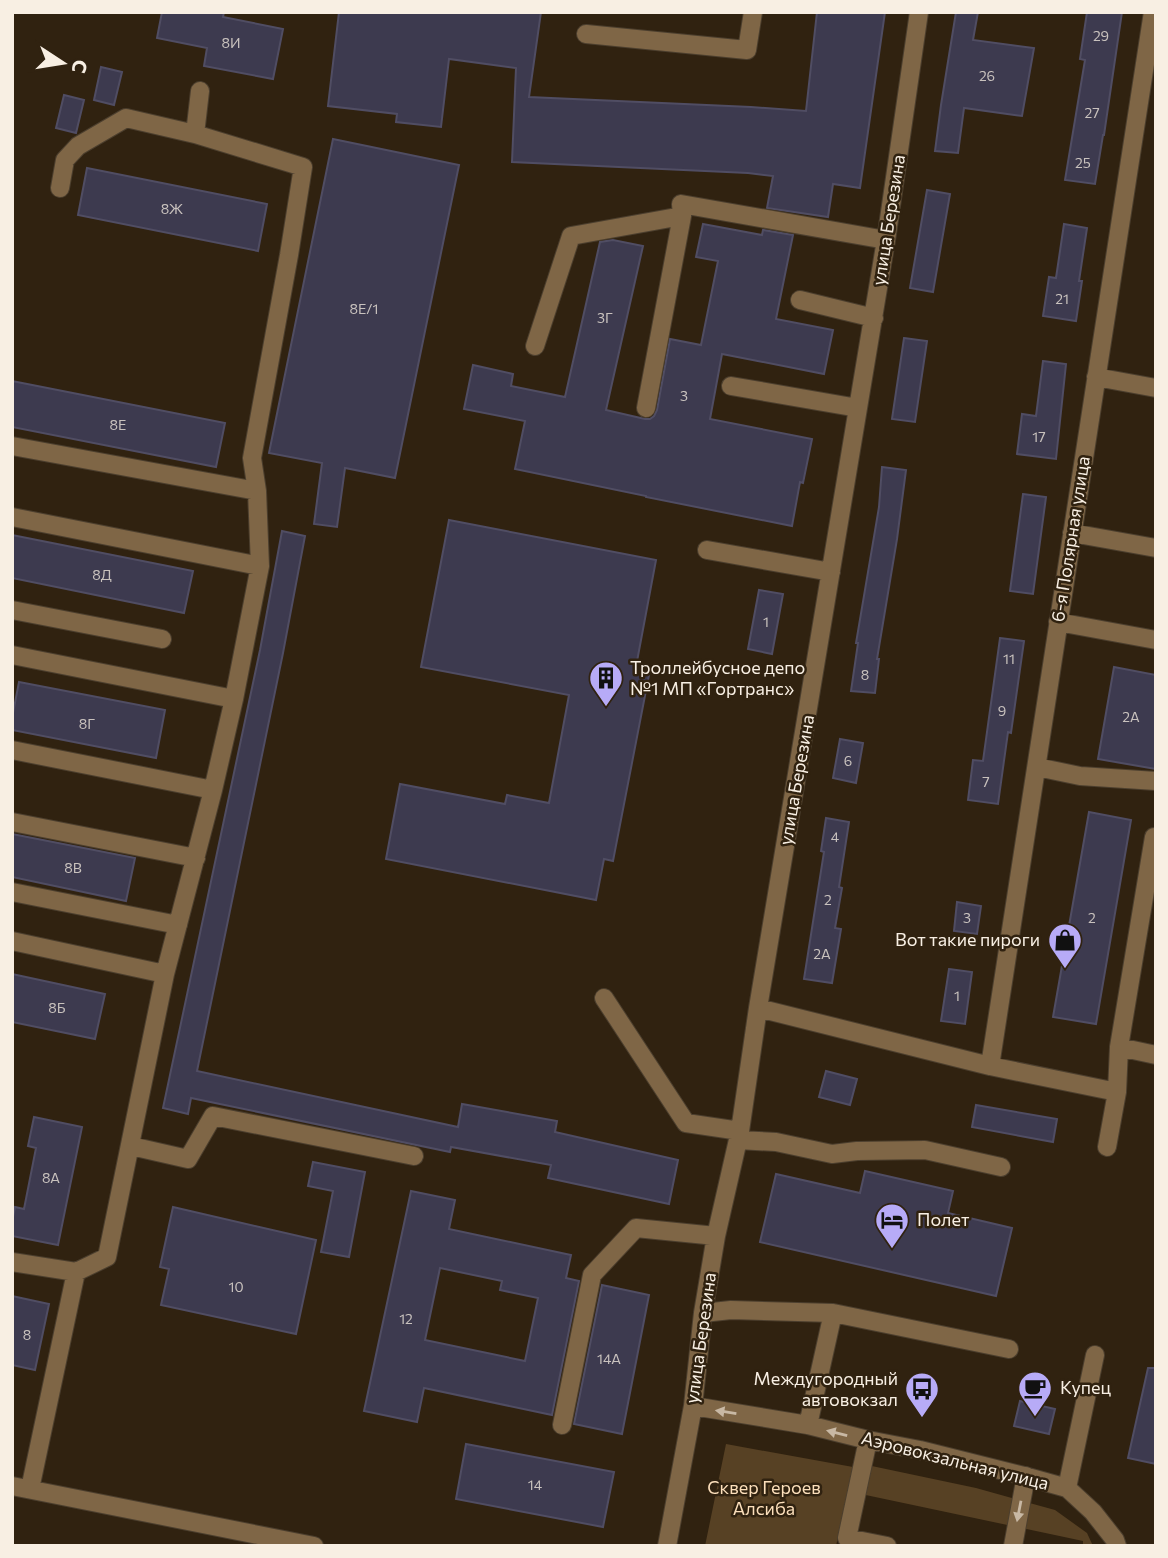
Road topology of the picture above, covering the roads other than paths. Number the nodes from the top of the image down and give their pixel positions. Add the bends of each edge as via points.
1 (753, 12) edge
2 (919, 12) edge
3 (1153, 12) edge
4 (586, 34) dead end
5 (1150, 74) edge
6 (200, 91) dead end
7 (195, 134) junction
8 (60, 188) dead end
9 (682, 216) junction
10 (886, 240) junction
11 (800, 300) dead end
12 (874, 318) junction
13 (535, 346) dead end
14 (1096, 377) junction
15 (731, 386) dead end
16 (1156, 388) edge
17 (646, 408) dead end
18 (858, 408) junction
19 (12, 446) edge
20 (257, 491) junction
21 (12, 517) edge
22 (1072, 533) junction
23 (1156, 548) edge
24 (707, 550) dead end
25 (260, 566) junction
26 (831, 572) junction
27 (12, 610) edge
28 (1059, 622) junction
29 (162, 639) dead end
30 (1156, 640) edge
31 (12, 655) edge
32 (234, 699) junction
33 (12, 750) edge
34 (1037, 767) junction
35 (1156, 781) edge
36 (213, 790) junction
37 (12, 822) edge
38 (1154, 837) dead end
39 (196, 858) junction
40 (12, 892) edge
41 (178, 925) junction
42 (12, 942) edge
43 (165, 974) junction
44 (604, 998) dead end
45 (758, 1008) junction
46 (1119, 1047) junction
47 (1156, 1055) edge
48 (990, 1066) junction
49 (1117, 1092) junction
50 (739, 1135) junction
51 (131, 1146) junction
52 (1107, 1147) dead end
53 (414, 1156) dead end
54 (1001, 1167) dead end
55 (716, 1236) junction
56 (12, 1262) edge
57 (76, 1272) junction
58 (703, 1313) junction
59 (833, 1313) junction
60 (1009, 1349) dead end
61 (1095, 1355) dead end
62 (693, 1406) junction
63 (562, 1425) dead end
64 (808, 1425) junction
65 (868, 1440) junction
66 (1026, 1476) junction
67 (21, 1487) edge
68 (1067, 1488) junction
69 (314, 1546) edge
70 (667, 1546) edge
71 (887, 1546) edge
72 (1013, 1546) edge
73 (1117, 1546) edge

1 - 4 street via 747,50
2 - 10 street, улица Березина
3 - 5 street, 6-я Полярная улица
5 - 14 street, 6-я Полярная улица
6 - 7 street
7 - 8 street via 126,118 78,146 65,160
7 - 20 street via 303,167 252,458
9 - 10 street via 681,204
9 - 13 street via 571,236
9 - 17 street
10 - 12 street, улица Березина
11 - 12 street
12 - 18 street, улица Березина
14 - 16 street
14 - 22 street, 6-я Полярная улица
15 - 18 street
18 - 26 street, улица Березина
19 - 20 street
20 - 25 street
21 - 25 street
22 - 23 street
22 - 28 street, 6-я Полярная улица
24 - 26 street
25 - 32 street
26 - 45 street, улица Березина
27 - 29 street
28 - 30 street
28 - 34 street, 6-я Полярная улица
31 - 32 street
32 - 36 street
33 - 36 street
34 - 35 street via 1080,776
34 - 48 street, 6-я Полярная улица
36 - 39 street
37 - 39 street
38 - 46 street
39 - 41 street
40 - 41 street
41 - 43 street
42 - 43 street
43 - 51 street
44 - 50 street via 686,1123
45 - 48 street
45 - 50 street, улица Березина
46 - 47 street
46 - 49 street
48 - 49 street
49 - 52 street
50 - 54 street via 832,1154 925,1150
50 - 55 street, улица Березина
51 - 53 street via 188,1159 213,1116
51 - 57 street via 107,1257
55 - 58 street, улица Березина
55 - 63 street via 636,1228 592,1275
56 - 57 street
57 - 67 street
58 - 59 street
58 - 62 street, улица Березина
59 - 60 street
59 - 64 street
61 - 68 street
64 -> 62 street, Аэровокзальная улица
62 - 70 street, улица Березина
65 -> 64 street, Аэровокзальная улица
65 - 66 street, Аэровокзальная улица
65 - 71 street via 847,1538
66 - 68 street, Аэровокзальная улица
66 -> 72 street
67 - 69 street
68 - 73 street, Аэровокзальная улица via 1093,1512

